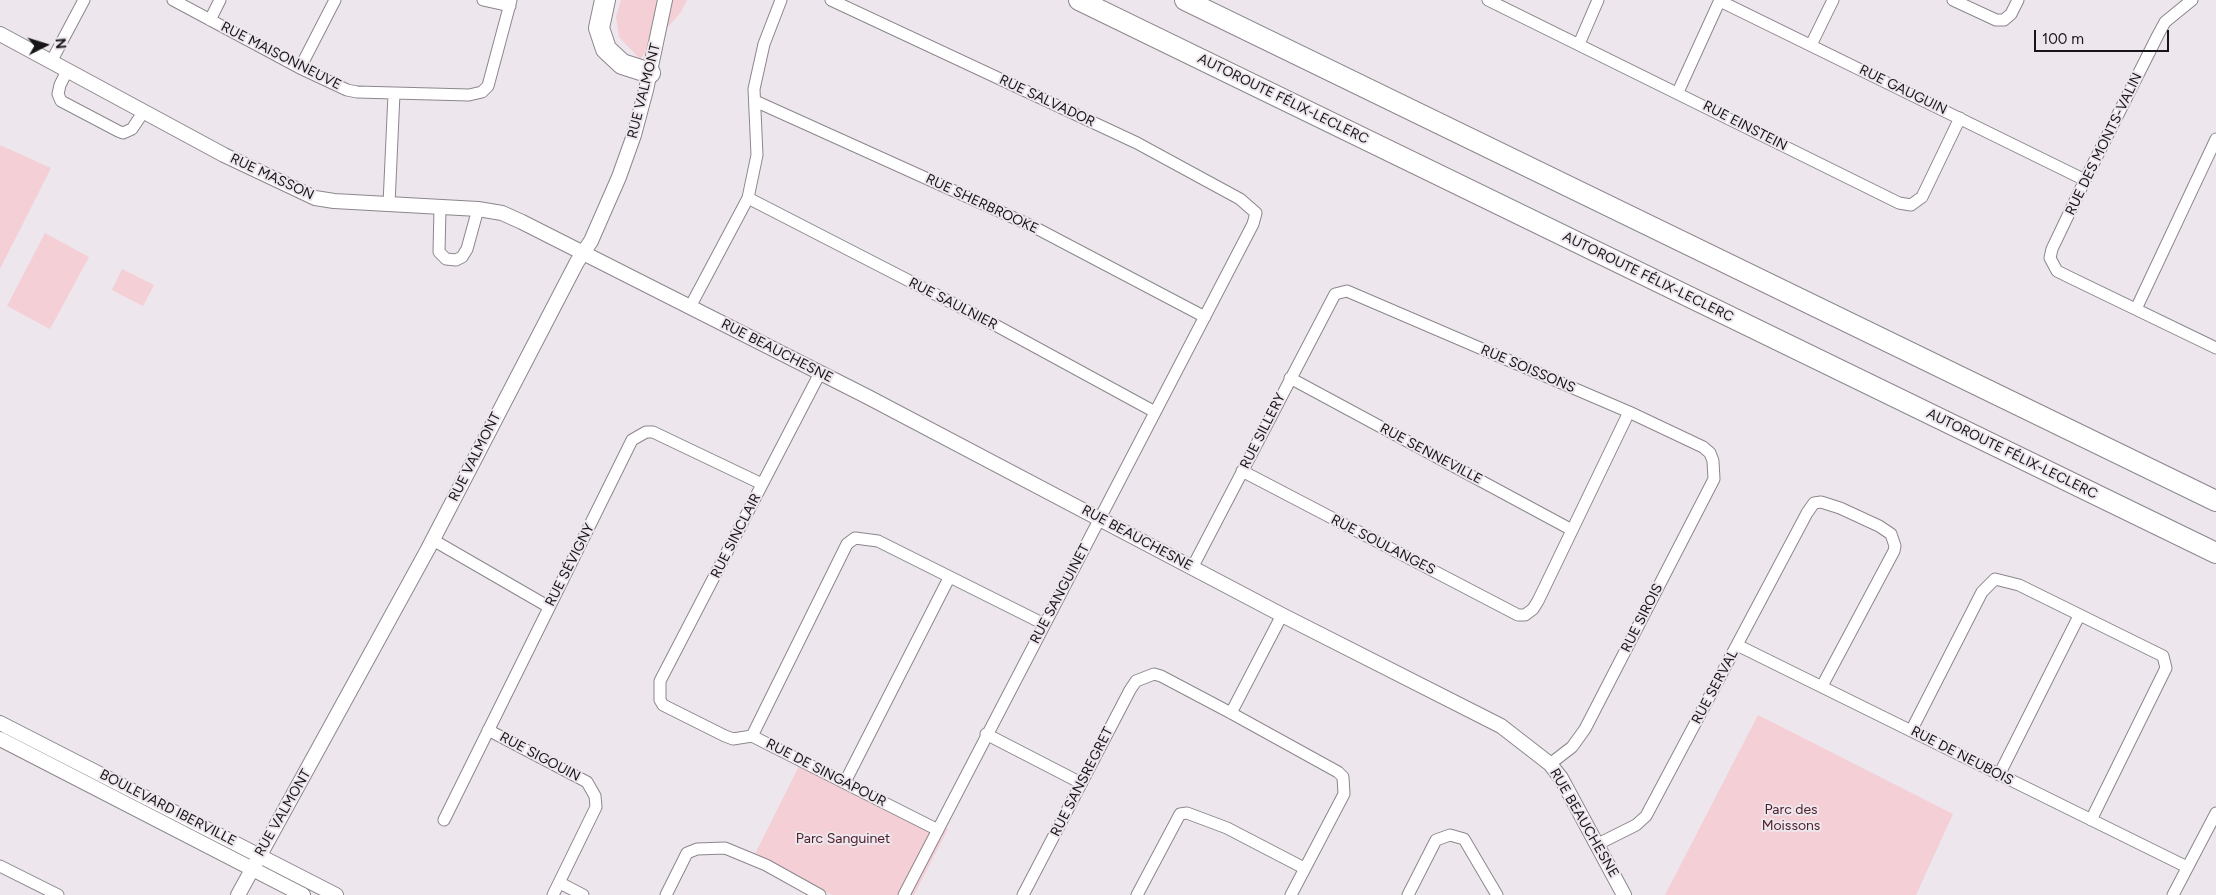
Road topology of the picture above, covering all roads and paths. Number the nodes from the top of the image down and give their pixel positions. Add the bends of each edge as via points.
1 (84, 0) edge
2 (173, 0) edge
3 (220, 0) edge
4 (335, 0) edge
5 (482, 0) edge
6 (605, 0) edge
7 (665, 0) edge
8 (780, 0) edge
9 (831, 0) edge
10 (1080, 0) edge
11 (1185, 0) edge
12 (1488, 0) edge
13 (1598, 0) edge
14 (1720, 0) edge
15 (1833, 0) edge
16 (1953, 0) edge
17 (2018, 0) edge
18 (2192, 0) edge
19 (510, 3) edge
20 (210, 20) junction
21 (0, 34) edge
22 (1579, 44) junction
23 (1811, 45) junction
24 (51, 62) junction
25 (300, 68) junction
26 (67, 71) junction
27 (650, 73) junction
28 (1678, 92) junction
29 (394, 94) junction
30 (755, 101) junction
31 (144, 111) junction
32 (1960, 118) junction
33 (2216, 139) edge
34 (2085, 180) junction
35 (748, 198) junction
36 (389, 204) junction
37 (440, 208) junction
38 (478, 209) junction
39 (1256, 213) joint
40 (584, 252) junction
41 (1335, 294) joint
42 (690, 307) junction
43 (2136, 309) junction
44 (1205, 317) junction
45 (2216, 348) edge
46 (820, 373) junction
47 (1290, 378) junction
48 (1155, 412) junction
49 (1629, 412) junction
50 (1713, 461) joint
51 (1242, 471) junction
52 (762, 484) junction
53 (2216, 502) edge
54 (1101, 519) junction
55 (1572, 530) junction
56 (432, 540) junction
57 (2216, 553) edge
58 (1192, 568) junction
59 (949, 578) junction
60 (549, 607) junction
61 (1282, 615) junction
62 (2079, 616) junction
63 (1044, 624) junction
64 (1737, 644) junction
65 (1822, 686) junction
66 (660, 700) joint
67 (1230, 713) junction
68 (0, 722) edge
69 (488, 730) junction
70 (1911, 731) junction
71 (986, 734) junction
72 (752, 736) junction
73 (0, 738) edge
74 (79, 763) junction
75 (1550, 764) junction
76 (1999, 775) junction
77 (72, 776) junction
78 (845, 782) junction
79 (1081, 784) junction
80 (2216, 813) edge
81 (444, 820) dead end
82 (2091, 820) junction
83 (938, 830) junction
84 (1596, 845) junction
85 (260, 854) junction
86 (0, 866) edge
87 (2187, 867) junction
88 (252, 868) junction
89 (1304, 868) junction
90 (560, 884) junction
91 (58, 895) edge
92 (238, 895) edge
93 (303, 895) edge
94 (336, 895) edge
95 (553, 895) edge
96 (583, 895) edge
97 (666, 895) edge
98 (820, 895) edge
99 (904, 895) edge
100 (1023, 895) edge
101 (1138, 895) edge
102 (1291, 895) edge
103 (1408, 895) edge
104 (1496, 895) edge
105 (1624, 895) edge
106 (2173, 895) edge

1 - 24 street
2 - 20 street, RUE MAISONNEUVE
3 - 20 street
4 - 25 street
5 - 19 street, RUE MAISONNEUVE
6 - 27 highway via 599,28 606,49 622,64
7 - 27 street, RUE VALMONT
8 - 30 street via 758,69
9 - 39 street, RUE SALVADOR via 1137,143 1240,199
10 - 57 highway, AUTOROUTE FÉLIX-LECLERC
11 - 53 highway
12 - 22 street, RUE EINSTEIN
13 - 22 street
14 - 23 street, RUE GAUGUIN
14 - 28 street
15 - 23 street
16 - 17 street via 1996,20 2004,20
18 - 34 street, RUE DES MONTS-VALIN via 2165,22
19 - 29 street, RUE MAISONNEUVE via 492,75 482,92 469,95
20 - 25 street, RUE MAISONNEUVE
21 - 24 street, RUE MASSON
22 - 28 street, RUE EINSTEIN
23 - 32 street, RUE GAUGUIN
24 - 26 street, RUE MASSON
25 - 29 street, RUE MAISONNEUVE via 347,90
26 - 31 street, RUE MASSON
26 - 31 street via 58,94 62,101 118,131 132,129
27 - 40 street, RUE VALMONT via 628,156
28 - 32 street, RUE EINSTEIN via 1899,204 1912,205 1922,197
29 - 36 street
30 - 35 street via 757,155
30 - 44 street, RUE SHERBROOKE via 1034,227
31 - 36 street, RUE MASSON via 224,155 315,198
32 - 34 street, RUE GAUGUIN
33 - 43 street
34 - 43 street, RUE DES MONTS-VALIN via 2050,258 2057,271
35 - 42 street
35 - 48 street, RUE SAULNIER via 997,326
36 - 37 street, RUE MASSON
37 - 38 street, RUE MASSON
37 - 38 street via 440,252 446,259 456,260 467,249
38 - 40 street, RUE MASSON via 508,215
39 - 44 street, RUE SANGUINET via 1254,224
40 - 42 street, RUE BEAUCHESNE
40 - 56 street, RUE VALMONT
41 - 47 street, RUE SILLERY
41 - 49 street, RUE SOISSONS via 1346,291 1372,301
42 - 46 street, RUE BEAUCHESNE
43 - 45 street
44 - 48 street, RUE SANGUINET
46 - 52 street, RUE SINCLAIR
46 - 54 street, RUE BEAUCHESNE
47 - 51 street, RUE SILLERY
47 - 55 street, RUE SENNEVILLE
48 - 54 street, RUE SANGUINET
49 - 50 street, RUE SOISSONS via 1704,447
49 - 55 street
50 - 75 street, RUE SIROIS via 1714,479 1588,723 1572,747
51 - 55 street, RUE SOULANGES via 1518,615 1534,609
51 - 58 street, RUE SILLERY
52 - 60 street, RUE SÉVIGNY via 653,432 632,440
52 - 66 street, RUE SINCLAIR via 660,681
54 - 58 street, RUE BEAUCHESNE
54 - 63 street, RUE SANGUINET
56 - 60 street
56 - 85 street, RUE VALMONT
58 - 61 street, RUE BEAUCHESNE
59 - 63 street
59 - 72 street via 878,541 855,538 846,544
59 - 78 street
60 - 69 street, RUE SÉVIGNY
61 - 67 street
61 - 75 street, RUE BEAUCHESNE via 1501,726
62 - 70 street via 2019,585 1995,579 1982,592
62 - 76 street
62 - 82 street via 2163,656 2166,663
63 - 71 street, RUE SANGUINET
64 - 65 street, RUE DE NEUBOIS
64 - 65 street, RUE SERVAL via 1811,506 1821,502 1840,508 1891,534 1895,546
64 - 84 street, RUE SERVAL via 1646,816
65 - 70 street, RUE DE NEUBOIS
66 - 72 street, RUE DE SINGAPOUR via 669,708 725,736 733,739
67 - 79 street, RUE SANSREGRET via 1162,676 1146,675 1130,690
67 - 89 street via 1343,777 1344,790
68 - 74 street, BOULEVARD IBERVILLE
69 - 81 street, RUE SÉVIGNY
69 - 90 street, RUE SIGOUIN via 587,782 595,796 596,807
70 - 76 street, RUE DE NEUBOIS
71 - 79 street
71 - 83 street, RUE SANGUINET
72 - 78 street, RUE DE SINGAPOUR
73 - 77 street, BOULEVARD IBERVILLE
74 - 77 street
74 - 85 street, BOULEVARD IBERVILLE
75 - 84 street, RUE BEAUCHESNE via 1561,778
76 - 82 street, RUE DE NEUBOIS
77 - 88 street, BOULEVARD IBERVILLE
78 - 83 street, RUE DE SINGAPOUR
79 - 100 street, RUE SANSREGRET
80 - 87 street
82 - 87 street, RUE DE NEUBOIS
83 - 99 street, RUE SANGUINET
84 - 105 street, RUE BEAUCHESNE
85 - 88 street, RUE VALMONT
85 - 94 street, BOULEVARD IBERVILLE
86 - 91 street
87 - 106 street
88 - 92 street, RUE VALMONT
88 - 93 street, BOULEVARD IBERVILLE
89 - 101 street via 1227,828 1187,813 1180,814
89 - 102 street
90 - 95 street, RUE SIGOUIN
90 - 96 street
97 - 98 street via 687,853 719,848 746,855
103 - 104 street via 1436,840 1456,836 1464,839

